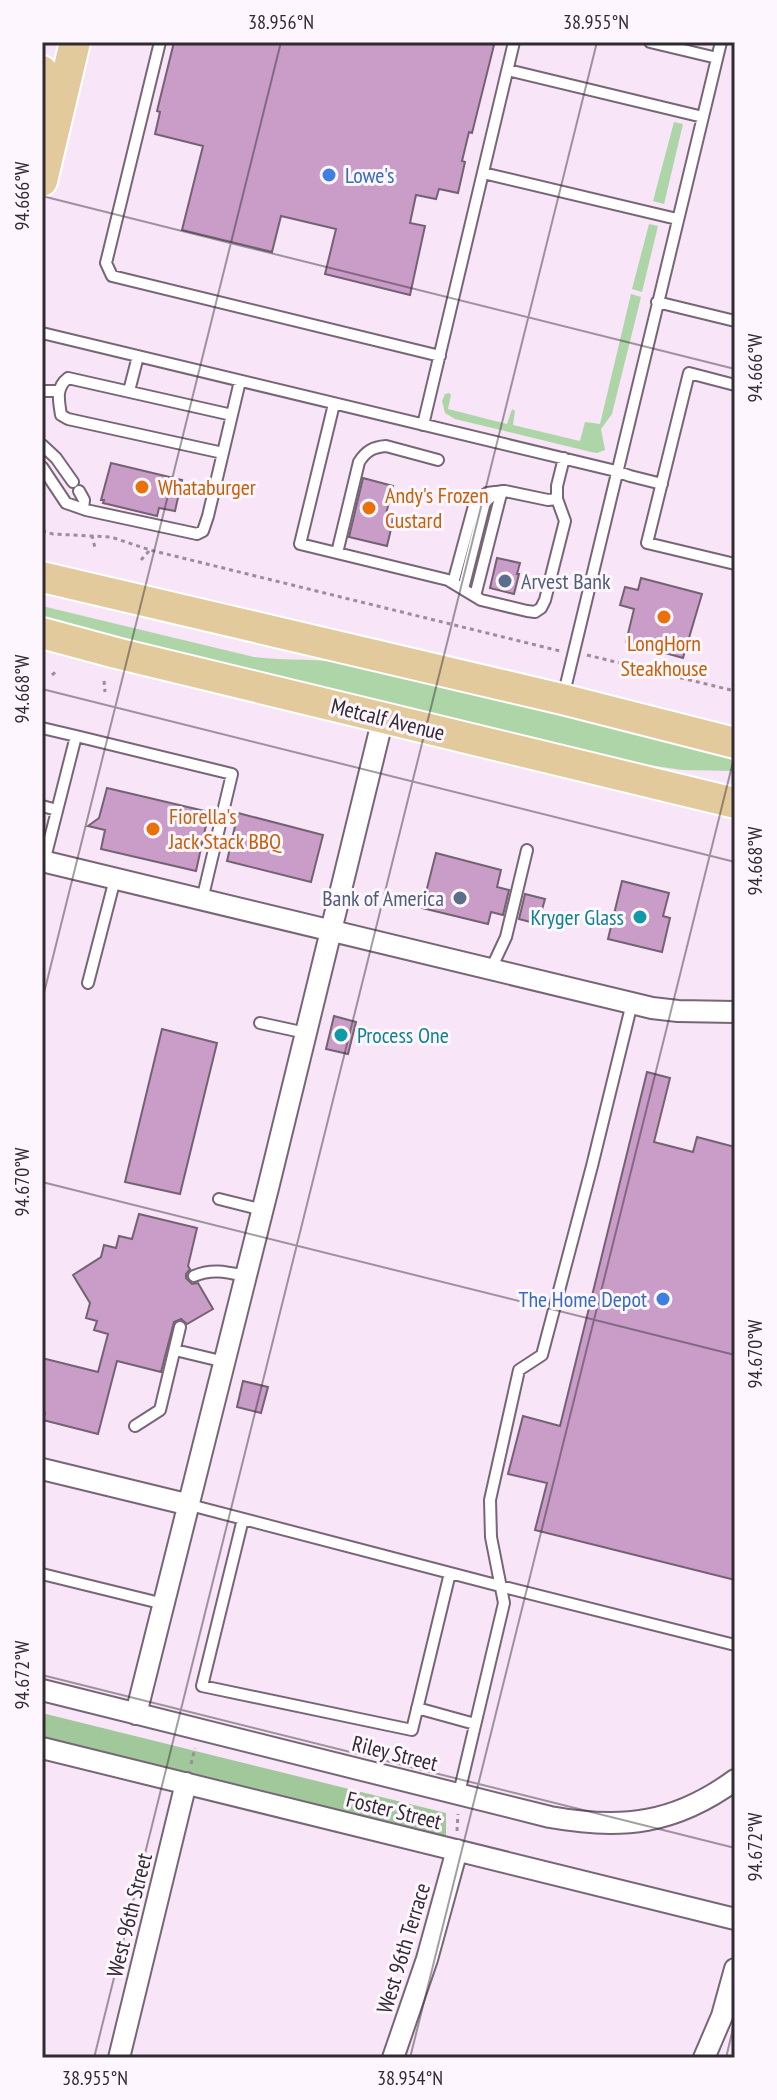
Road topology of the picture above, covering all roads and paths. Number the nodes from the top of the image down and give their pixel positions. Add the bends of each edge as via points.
1 (75, 42) edge
2 (160, 42) edge
3 (514, 42) edge
4 (650, 42) edge
5 (721, 42) edge
6 (717, 58) junction
7 (508, 70) junction
8 (42, 71) edge
9 (42, 87) edge
10 (703, 117) junction
11 (483, 173) junction
12 (42, 181) edge
13 (677, 219) junction
14 (657, 302) junction
15 (735, 321) edge
16 (42, 333) edge
17 (138, 356) junction
18 (440, 356) junction
19 (240, 381) junction
20 (735, 385) edge
21 (49, 391) edge
22 (129, 391) junction
23 (42, 404) edge
24 (334, 404) junction
25 (232, 415) junction
26 (423, 425) junction
27 (42, 445) edge
28 (223, 453) junction
29 (564, 458) junction
30 (438, 460) dead end
31 (42, 467) edge
32 (616, 471) junction
33 (662, 484) junction
34 (501, 492) junction
35 (557, 499) junction
36 (83, 509) junction
37 (42, 531) edge
38 (92, 535) junction
39 (95, 548) dead end
40 (150, 550) junction
41 (337, 553) junction
42 (141, 560) dead end
43 (735, 564) edge
44 (42, 577) edge
45 (458, 586) junction
46 (475, 596) junction
47 (42, 633) edge
48 (573, 654) junction
49 (58, 670) dead end
50 (52, 675) dead end
51 (104, 681) dead end
52 (735, 691) edge
53 (105, 692) dead end
54 (562, 699) junction
55 (383, 718) junction
56 (42, 728) edge
57 (76, 736) junction
58 (735, 743) edge
59 (735, 803) edge
60 (42, 806) edge
61 (57, 810) junction
62 (527, 850) dead end
63 (43, 861) edge
64 (115, 879) junction
65 (202, 900) junction
66 (331, 931) junction
67 (491, 969) junction
68 (88, 983) dead end
69 (632, 1003) junction
70 (735, 1012) edge
71 (260, 1023) dead end
72 (306, 1033) junction
73 (219, 1199) dead end
74 (263, 1210) junction
75 (194, 1276) dead end
76 (246, 1276) junction
77 (180, 1327) dead end
78 (175, 1350) junction
79 (225, 1362) junction
80 (135, 1426) dead end
81 (42, 1469) edge
82 (190, 1505) junction
83 (243, 1519) junction
84 (450, 1573) junction
85 (42, 1574) edge
86 (500, 1586) junction
87 (164, 1604) junction
88 (734, 1641) edge
89 (42, 1690) edge
90 (417, 1708) junction
91 (136, 1714) junction
92 (475, 1724) junction
93 (200, 1729) junction
94 (42, 1748) edge
95 (733, 1781) edge
96 (186, 1783) junction
97 (459, 1793) junction
98 (457, 1850) junction
99 (735, 1919) edge
100 (735, 1969) edge
101 (119, 2058) edge
102 (393, 2058) edge
103 (704, 2058) edge

1 - 12 main road
2 - 18 lane via 106,263 112,276
3 - 7 lane
4 - 6 lane
5 - 6 lane
6 - 10 lane
7 - 10 lane
7 - 11 lane
8 - 9 main road
10 - 13 lane
11 - 13 lane
11 - 18 lane
13 - 14 lane
14 - 15 lane
14 - 32 lane
16 - 17 lane
17 - 19 lane
17 - 22 lane
18 - 26 lane
19 - 24 lane
19 - 25 lane
20 - 33 lane via 689,373
21 - 22 lane via 68,378
21 - 23 lane
21 - 28 lane via 68,419
22 - 25 lane
24 - 26 lane
24 - 41 lane via 300,544
25 - 28 lane
26 - 29 lane
27 - 36 lane via 76,487
28 - 36 lane via 208,516 197,534
29 - 32 lane
29 - 35 lane
30 - 41 lane via 386,446 364,454
31 - 36 lane via 66,503
32 - 33 lane
32 - 48 lane
33 - 43 lane via 647,543
34 - 35 lane
34 - 45 lane via 487,493 475,502
34 - 46 lane
35 - 46 lane via 565,521 541,608 527,611
37 - 38 path
38 - 39 path
38 - 40 path
40 - 42 path
40 - 48 path
41 - 45 lane
44 - 54 main road
45 - 46 lane
47 - 55 main road, Metcalf Avenue
48 - 52 path
48 - 54 lane
49 - 50 path
51 - 53 path
54 - 58 main road
55 - 59 main road, Metcalf Avenue
55 - 66 street
56 - 57 lane
57 - 61 lane
57 - 65 lane via 232,774
60 - 61 lane
61 - 63 lane
62 - 67 lane via 506,937
63 - 64 street
64 - 65 street
64 - 68 lane
65 - 66 street
66 - 67 street
66 - 72 street
67 - 69 street
69 - 70 street
69 - 86 lane via 542,1355 519,1370 504,1429 490,1500
71 - 72 lane
72 - 74 street
73 - 74 lane
74 - 76 street
75 - 76 lane via 204,1271
76 - 79 street
77 - 78 lane
78 - 79 lane
78 - 80 lane via 160,1410
79 - 82 street
81 - 82 street
82 - 83 lane
82 - 87 street
83 - 84 lane
83 - 90 lane via 202,1686 412,1730
84 - 86 lane
84 - 90 lane
85 - 87 lane
86 - 88 lane
86 - 92 lane via 504,1603
87 - 91 street
89 - 91 street, Riley Street
90 - 92 lane
91 - 93 street, Riley Street
92 - 97 lane
93 - 96 path
93 - 97 street, Riley Street
94 - 96 street, Foster Street
95 - 97 street, Riley Street via 700,1803 663,1817 615,1825 550,1817
96 - 98 street, Foster Street
96 - 101 street, West 96th Street
97 - 98 path
98 - 99 street, Foster Street
98 - 102 street, West 96th Terrace
100 - 103 street

